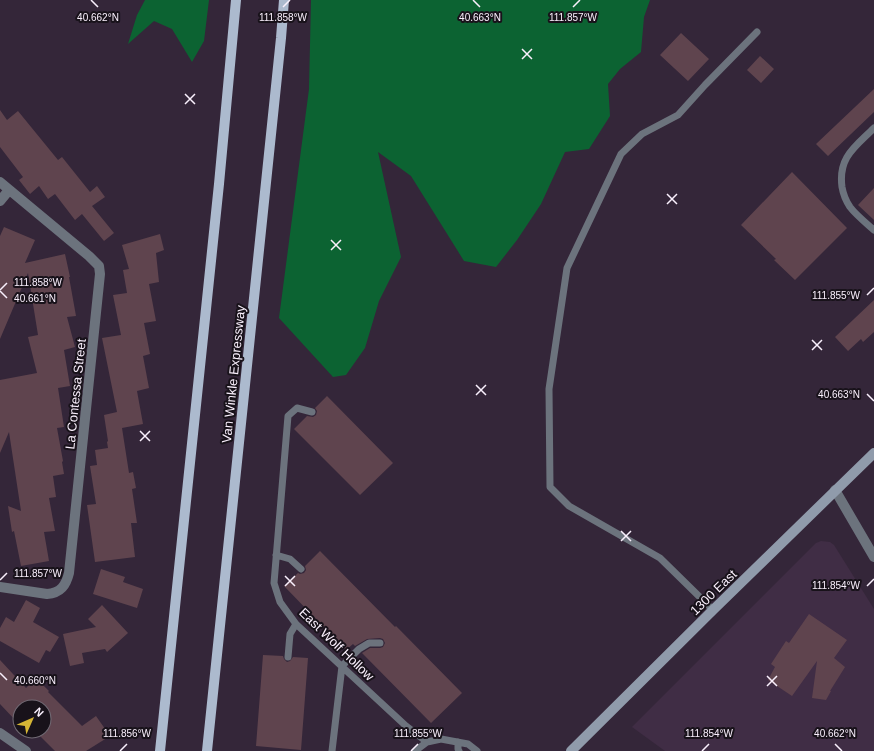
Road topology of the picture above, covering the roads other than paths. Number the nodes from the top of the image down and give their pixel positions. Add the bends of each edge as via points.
1 (236, 0) edge
2 (284, 0) edge
3 (757, 32) dead end
4 (874, 128) edge
5 (0, 182) edge
6 (9, 190) junction
7 (0, 201) edge
8 (874, 230) edge
9 (312, 412) dead end
10 (874, 453) edge
11 (835, 490) junction
12 (276, 555) junction
13 (874, 557) edge
14 (301, 570) dead end
15 (0, 587) edge
16 (713, 610) junction
17 (296, 624) junction
18 (380, 642) dead end
19 (288, 657) dead end
20 (342, 666) junction
21 (1, 737) edge
22 (427, 742) junction
23 (458, 742) junction
24 (26, 751) edge
25 (160, 751) edge
26 (207, 751) edge
27 (332, 751) edge
28 (415, 751) edge
29 (459, 751) edge
30 (477, 751) edge
31 (571, 751) edge

1 - 25 main road via 221,169
2 - 26 main road, Van Winkle Expressway
3 - 16 lane via 678,115 642,134 621,154 567,268 549,389 550,487 569,506 660,558
4 - 8 lane via 848,155 841,179 843,193 849,206
5 - 6 street, La Contessa Street
6 - 7 street
6 - 15 street, La Contessa Street via 89,256 99,266 100,274 68,579 66,584 53,594
9 - 12 lane, East Wolf Hollow via 297,408 288,416
10 - 11 main road, 1300 East
11 - 13 street
11 - 16 main road, 1300 East
12 - 14 lane via 290,559
12 - 17 lane, East Wolf Hollow via 274,583 280,602
16 - 31 main road, 1300 East
17 - 19 lane via 290,634
17 - 20 lane, East Wolf Hollow
18 - 20 lane via 369,643 359,649
20 - 22 lane, East Wolf Hollow via 406,726
20 - 27 lane
21 - 24 street
22 - 23 lane via 441,739
22 - 28 lane
23 - 29 lane
23 - 30 lane via 468,744

